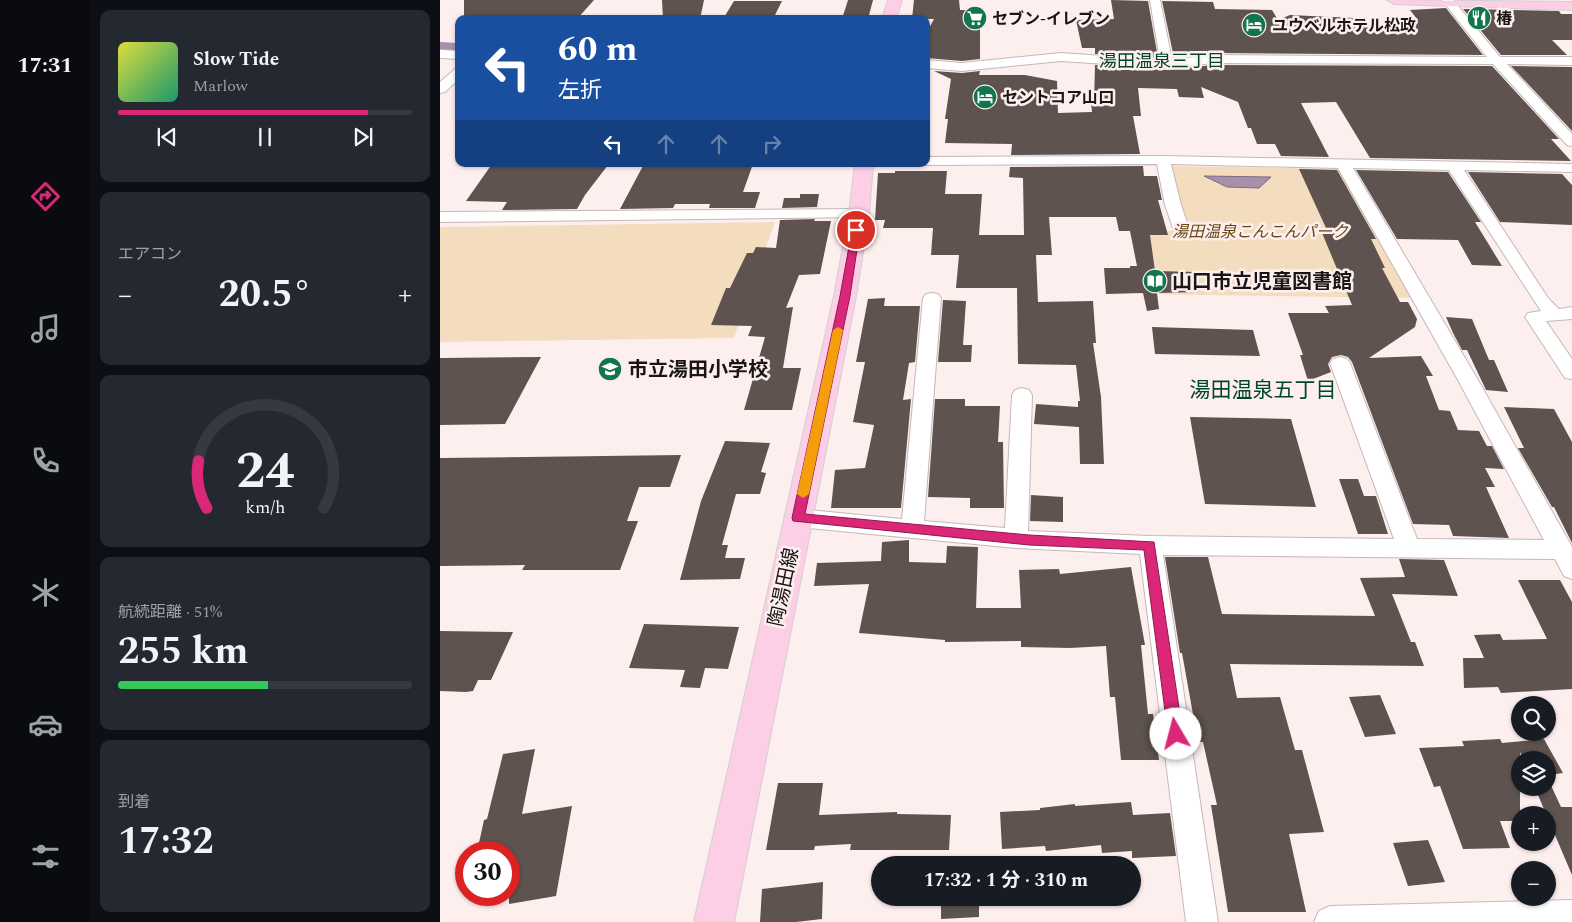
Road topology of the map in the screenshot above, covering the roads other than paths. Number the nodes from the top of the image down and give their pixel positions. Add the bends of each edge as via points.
1 (895, 0) edge
2 (1155, 0) edge
3 (1394, 0) edge
4 (1448, 1) edge
5 (1572, 6) edge
6 (890, 15) edge
7 (440, 54) edge
8 (930, 54) edge
9 (455, 55) edge
10 (1498, 61) junction
11 (1572, 61) edge
12 (930, 64) edge
13 (1168, 64) junction
14 (962, 67) junction
15 (455, 76) edge
16 (440, 89) edge
17 (1572, 142) edge
18 (1164, 160) junction
19 (930, 161) edge
20 (1343, 164) junction
21 (1453, 165) junction
22 (864, 167) edge
23 (1572, 168) edge
24 (859, 214) junction
25 (440, 218) edge
26 (1182, 231) dead end
27 (932, 298) dead end
28 (1563, 314) edge
29 (1340, 363) dead end
30 (1572, 373) edge
31 (1022, 395) dead end
32 (798, 518) junction
33 (912, 528) junction
34 (1016, 539) junction
35 (1150, 545) junction
36 (1409, 548) junction
37 (1567, 560) edge
38 (1572, 916) edge
39 (714, 922) edge
40 (1202, 922) edge
41 (1330, 922) edge

1 - 6 main road
2 - 13 street
3 - 4 main road
4 - 5 main road
4 - 10 street
7 - 9 street
8 - 14 street via 958,60 964,64
10 - 11 street
10 - 13 street via 1213,58
10 - 17 street
12 - 14 street
13 - 14 street via 1061,57
15 - 16 street
18 - 19 street
18 - 20 street
18 - 26 street
20 - 21 street
20 - 37 street
21 - 23 street
21 - 28 street via 1542,302
22 - 24 main road, 陶湯田線
24 - 25 street
24 - 32 main road, 陶湯田線
27 - 33 street
28 - 30 street via 1534,316
29 - 36 street
31 - 34 street
32 - 33 street
32 - 39 main road, 陶湯田線
33 - 34 street
34 - 35 street
35 - 36 street
35 - 40 street
36 - 37 street
38 - 41 street

